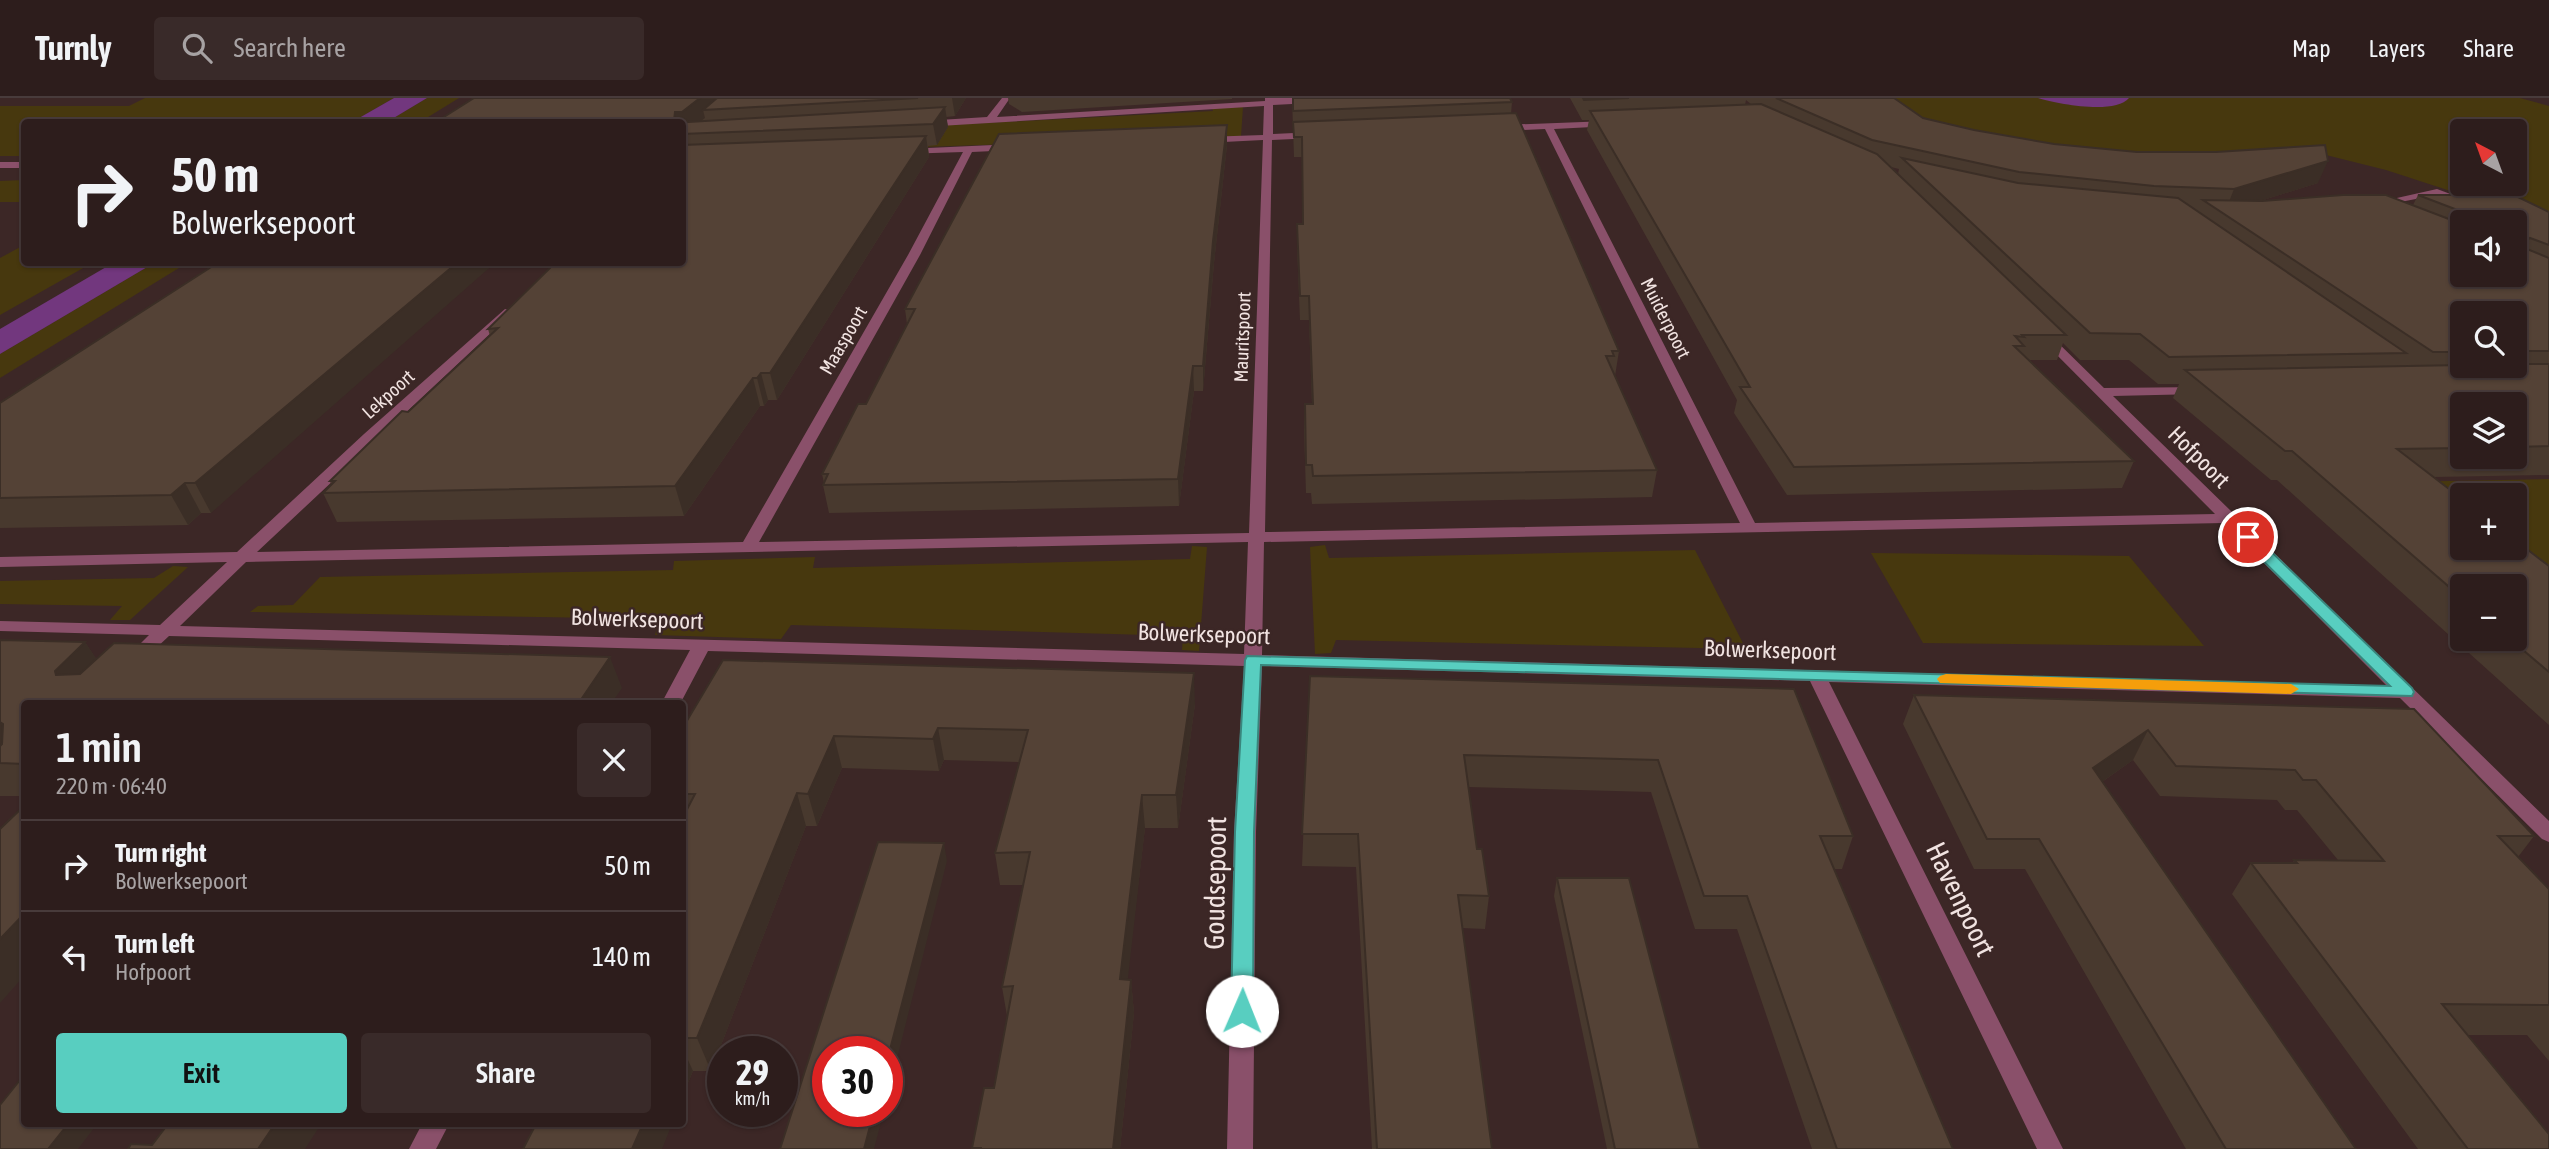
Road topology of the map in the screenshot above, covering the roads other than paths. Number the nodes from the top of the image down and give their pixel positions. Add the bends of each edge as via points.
1 (1006, 98) edge
2 (1349, 98) edge
3 (1269, 100) edge
4 (990, 120) junction
5 (1614, 123) edge
6 (906, 125) edge
7 (1548, 126) junction
8 (1494, 128) edge
9 (1332, 135) edge
10 (1267, 137) junction
11 (1189, 140) edge
12 (1024, 147) edge
13 (969, 149) junction
14 (900, 152) edge
15 (0, 165) edge
16 (21, 165) edge
17 (2474, 204) edge
18 (2384, 215) edge
19 (515, 303) edge
20 (2031, 323) edge
21 (2209, 390) edge
22 (2101, 392) junction
23 (2228, 518) junction
24 (1751, 528) junction
25 (1257, 538) junction
26 (748, 548) junction
27 (245, 557) junction
28 (0, 562) edge
29 (0, 626) edge
30 (164, 630) junction
31 (702, 645) junction
32 (1253, 660) junction
33 (124, 669) edge
34 (1817, 676) junction
35 (2406, 692) junction
36 (672, 700) edge
37 (2549, 834) edge
38 (434, 1127) edge
39 (422, 1149) edge
40 (1240, 1149) edge
41 (2050, 1149) edge

1 - 4 street
2 - 3 street
3 - 4 street
3 - 10 street, Mauritspoort
4 - 6 street
5 - 7 street
7 - 8 street
7 - 24 street, Muiderpoort
9 - 10 street
10 - 11 street
10 - 25 street, Mauritspoort
12 - 13 street
13 - 14 street
13 - 26 street, Maaspoort
15 - 16 street
17 - 18 street via 2437,192 2363,207
19 - 27 street, Lekpoort
20 - 22 street, Hofpoort
21 - 22 street
22 - 23 street, Hofpoort
23 - 24 street
23 - 35 street, Hofpoort
24 - 25 street
25 - 26 street
25 - 32 street, Mauritspoort
26 - 27 street
27 - 28 street
27 - 30 street, Lekpoort
29 - 30 street, Bolwerksepoort
30 - 31 street, Bolwerksepoort
30 - 33 street, Lekpoort
31 - 32 street, Bolwerksepoort
31 - 36 street
32 - 34 street, Bolwerksepoort
32 - 40 street, Goudsepoort
34 - 35 street, Bolwerksepoort
34 - 41 street, Havenpoort
35 - 37 street, Hofpoort
38 - 39 street

